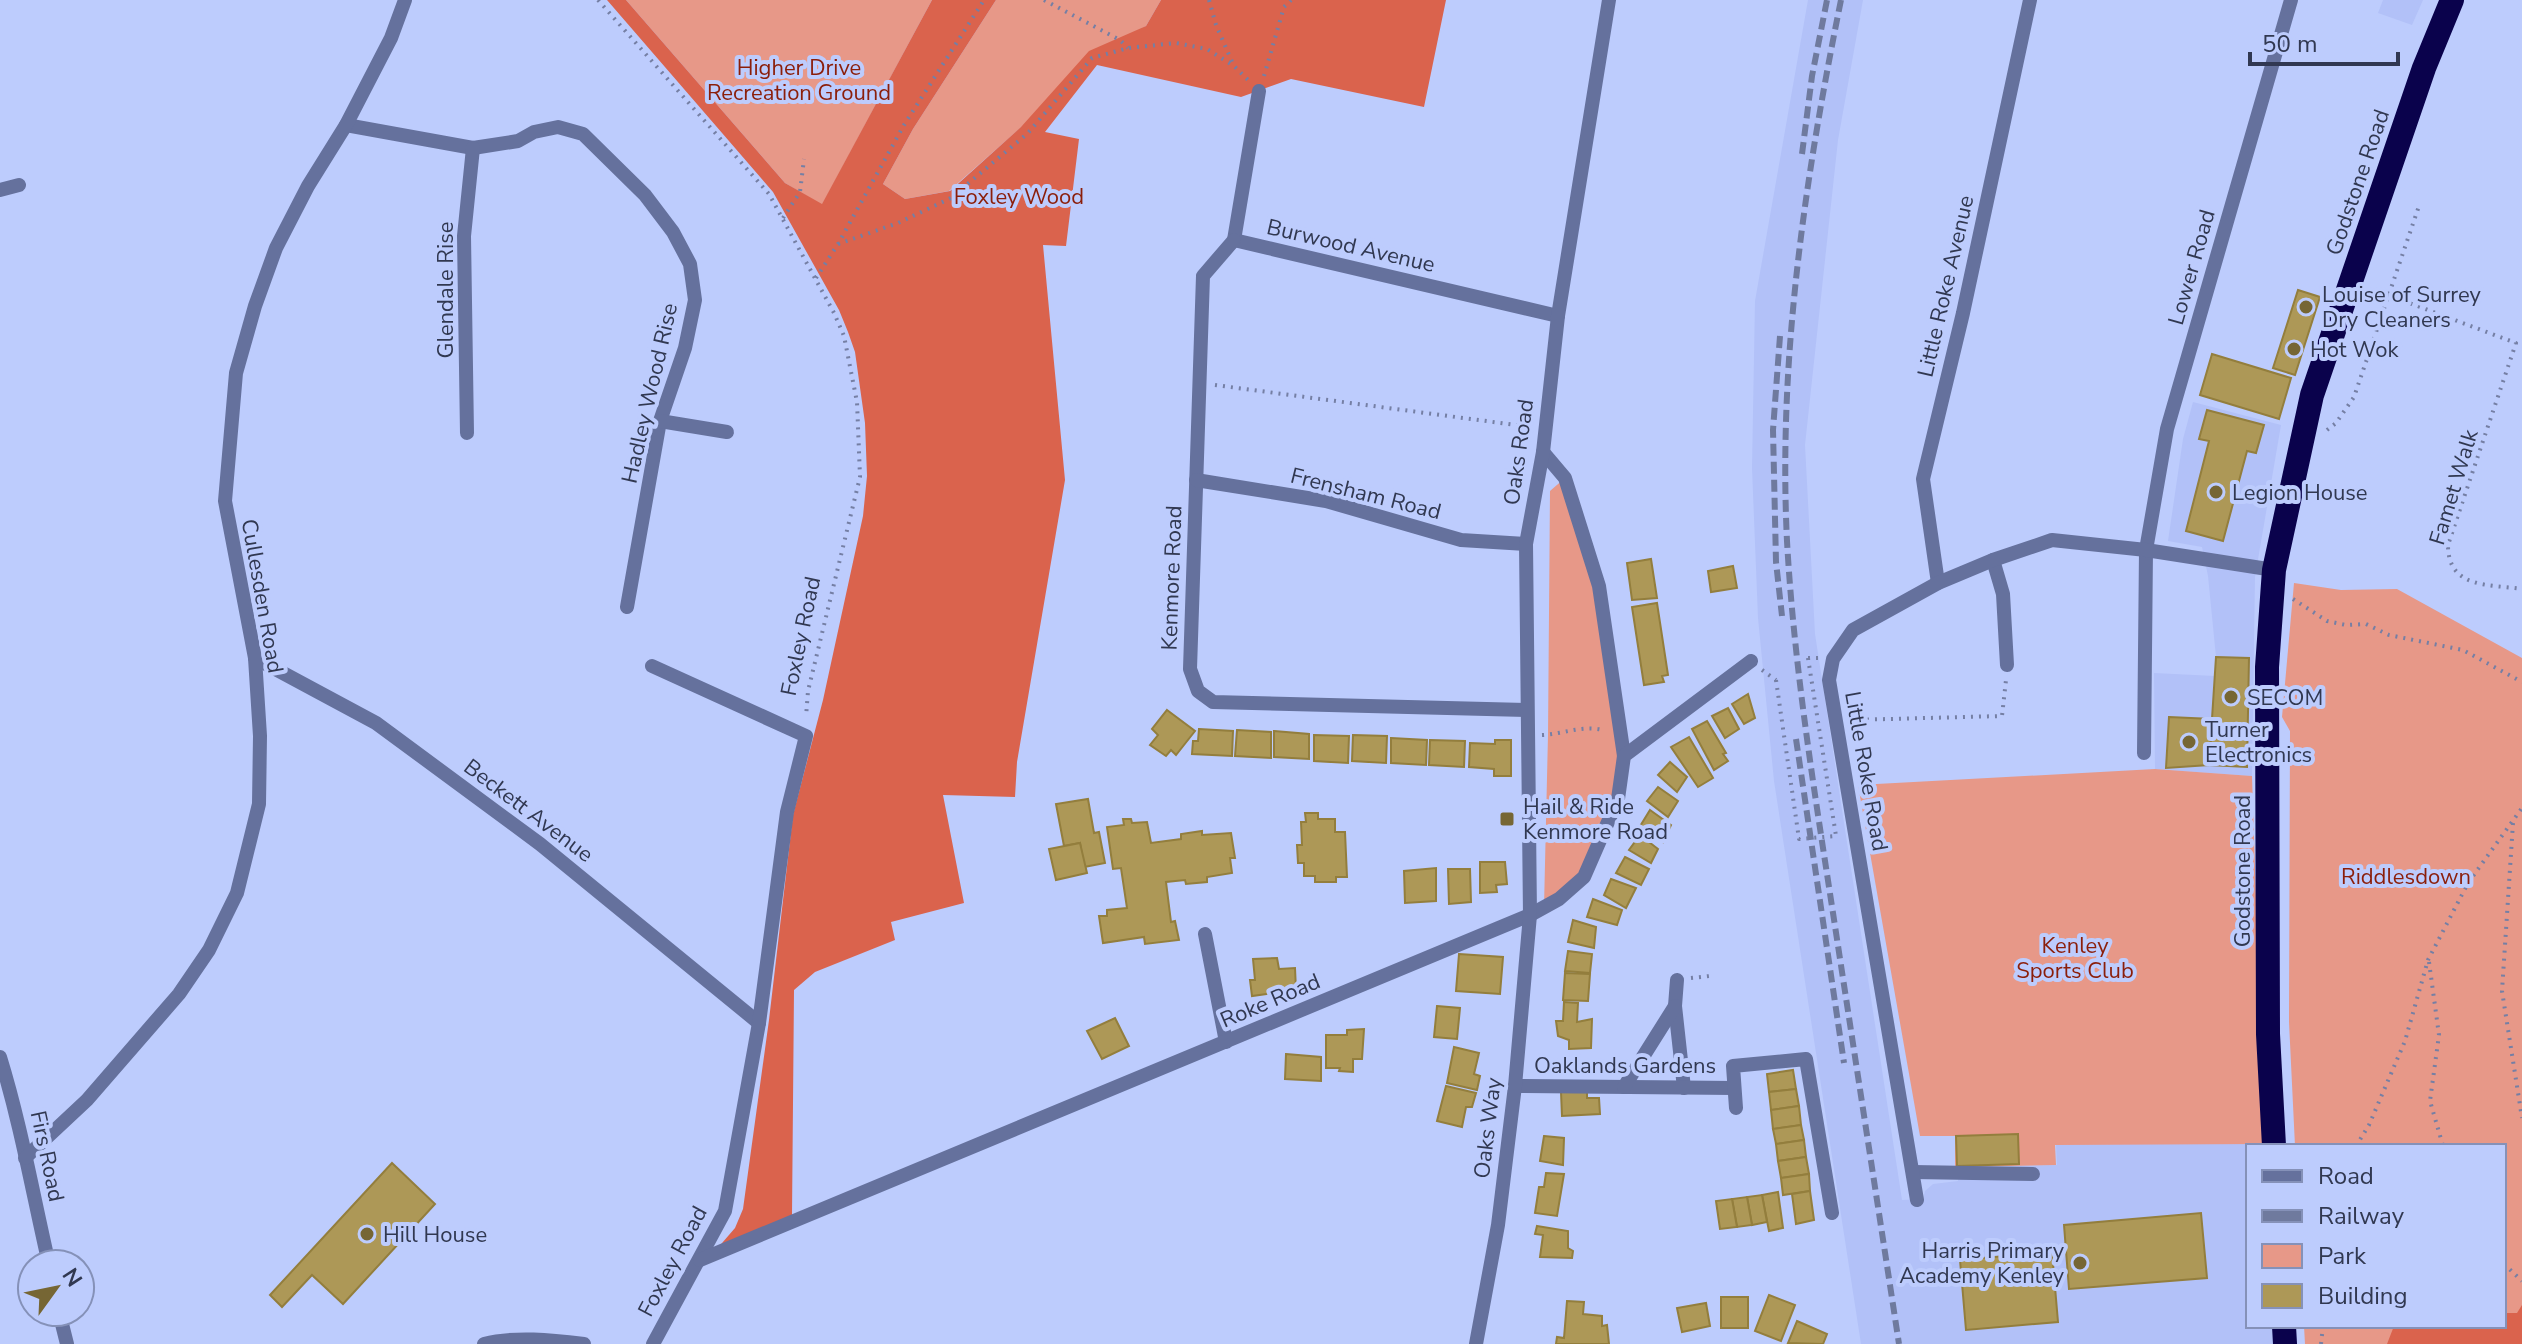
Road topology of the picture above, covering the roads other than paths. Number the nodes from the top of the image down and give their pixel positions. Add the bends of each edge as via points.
1 (405, 0) edge
2 (1609, 0) edge
3 (2030, 0) edge
4 (2291, 0) edge
5 (2452, 0) edge
6 (1259, 91) road end
7 (346, 125) junction
8 (473, 148) junction
9 (19, 185) dead end
10 (0, 190) edge
11 (1234, 240) junction
12 (1558, 316) junction
13 (660, 421) junction
14 (727, 432) dead end
15 (467, 433) dead end
16 (1543, 452) junction
17 (1196, 480) junction
18 (1526, 544) junction
19 (2146, 550) junction
20 (1993, 560) junction
21 (2274, 576) junction
22 (1938, 583) junction
23 (627, 607) dead end
24 (255, 658) junction
25 (1751, 661) dead end
26 (2007, 665) road end
27 (652, 666) dead end
28 (1527, 710) junction
29 (2144, 753) dead end
30 (1624, 756) junction
31 (1530, 915) junction
32 (1205, 934) dead end
33 (1677, 980) dead end
34 (1675, 1006) junction
35 (759, 1023) junction
36 (1226, 1042) junction
37 (0, 1057) edge
38 (1515, 1086) junction
39 (1624, 1087) junction
40 (1684, 1088) junction
41 (1734, 1088) junction
42 (1736, 1108) dead end
43 (2274, 1144) edge
44 (25, 1158) junction
45 (1913, 1172) junction
46 (2033, 1174) dead end
47 (1917, 1200) dead end
48 (1832, 1213) dead end
49 (45, 1248) edge
50 (700, 1260) junction
51 (484, 1344) edge
52 (584, 1344) edge
53 (653, 1344) edge
54 (1476, 1344) edge

1 - 7 street, Cullesden Road
2 - 12 street, Oaks Road
3 - 22 street, Little Roke Avenue via 1923,479
4 - 19 street, Lower Road via 2167,429
5 - 21 highway, Godstone Road via 2317,380
6 - 11 street, Burwood Avenue
7 - 8 street, Hadley Wood Rise
7 - 24 street, Cullesden Road via 276,248 236,373 225,501
8 - 13 street, Hadley Wood Rise via 558,127 583,134 645,195 673,232 690,264 695,300
8 - 15 street, Glendale Rise via 464,236
9 - 10 street
11 - 12 street, Burwood Avenue
11 - 17 street, Kenmore Road via 1203,276
12 - 16 street, Oaks Road
13 - 14 street
13 - 23 street, Hadley Wood Rise
16 - 18 street, Oaks Road
16 - 30 street, Roke Road via 1565,478 1599,586
17 - 18 street, Frensham Road via 1326,501 1461,540
17 - 28 street, Kenmore Road via 1190,669 1198,691 1213,702
18 - 28 street, Oaks Road
19 - 20 street, Little Roke Road via 2052,540
19 - 21 street, Little Roke Road
19 - 29 street, Lower Road
20 - 22 street, Little Roke Road
20 - 26 street via 2003,594
21 - 43 highway, Godstone Road via 2267,683 2268,1034
22 - 45 street, Little Roke Road via 1853,630 1833,659 1829,680
24 - 35 street, Beckett Avenue via 376,723 540,844
24 - 44 street, Cullesden Road via 259,804 237,893 209,950 179,994 87,1100
25 - 30 street
27 - 35 street, Foxley Road via 806,736 787,812
28 - 31 street, Oaks Road
30 - 31 street, Roke Road via 1618,799 1584,877
31 - 36 street, Roke Road
31 - 38 street, Oaks Way
32 - 36 street
33 - 34 street
34 - 39 street
34 - 40 street
35 - 50 street, Foxley Road via 725,1211
36 - 50 street, Roke Road
37 - 44 street, Firs Road
38 - 39 street, Oaklands Gardens
38 - 54 street, Oaks Way
39 - 40 street, Oaklands Gardens
40 - 41 street, Oaklands Gardens
41 - 42 street, Oaklands Gardens
41 - 48 street, Oaklands Gardens via 1733,1066 1806,1059
44 - 49 street, Firs Road
45 - 46 street
45 - 47 street, Little Roke Road
50 - 53 street, Foxley Road
51 - 52 street

